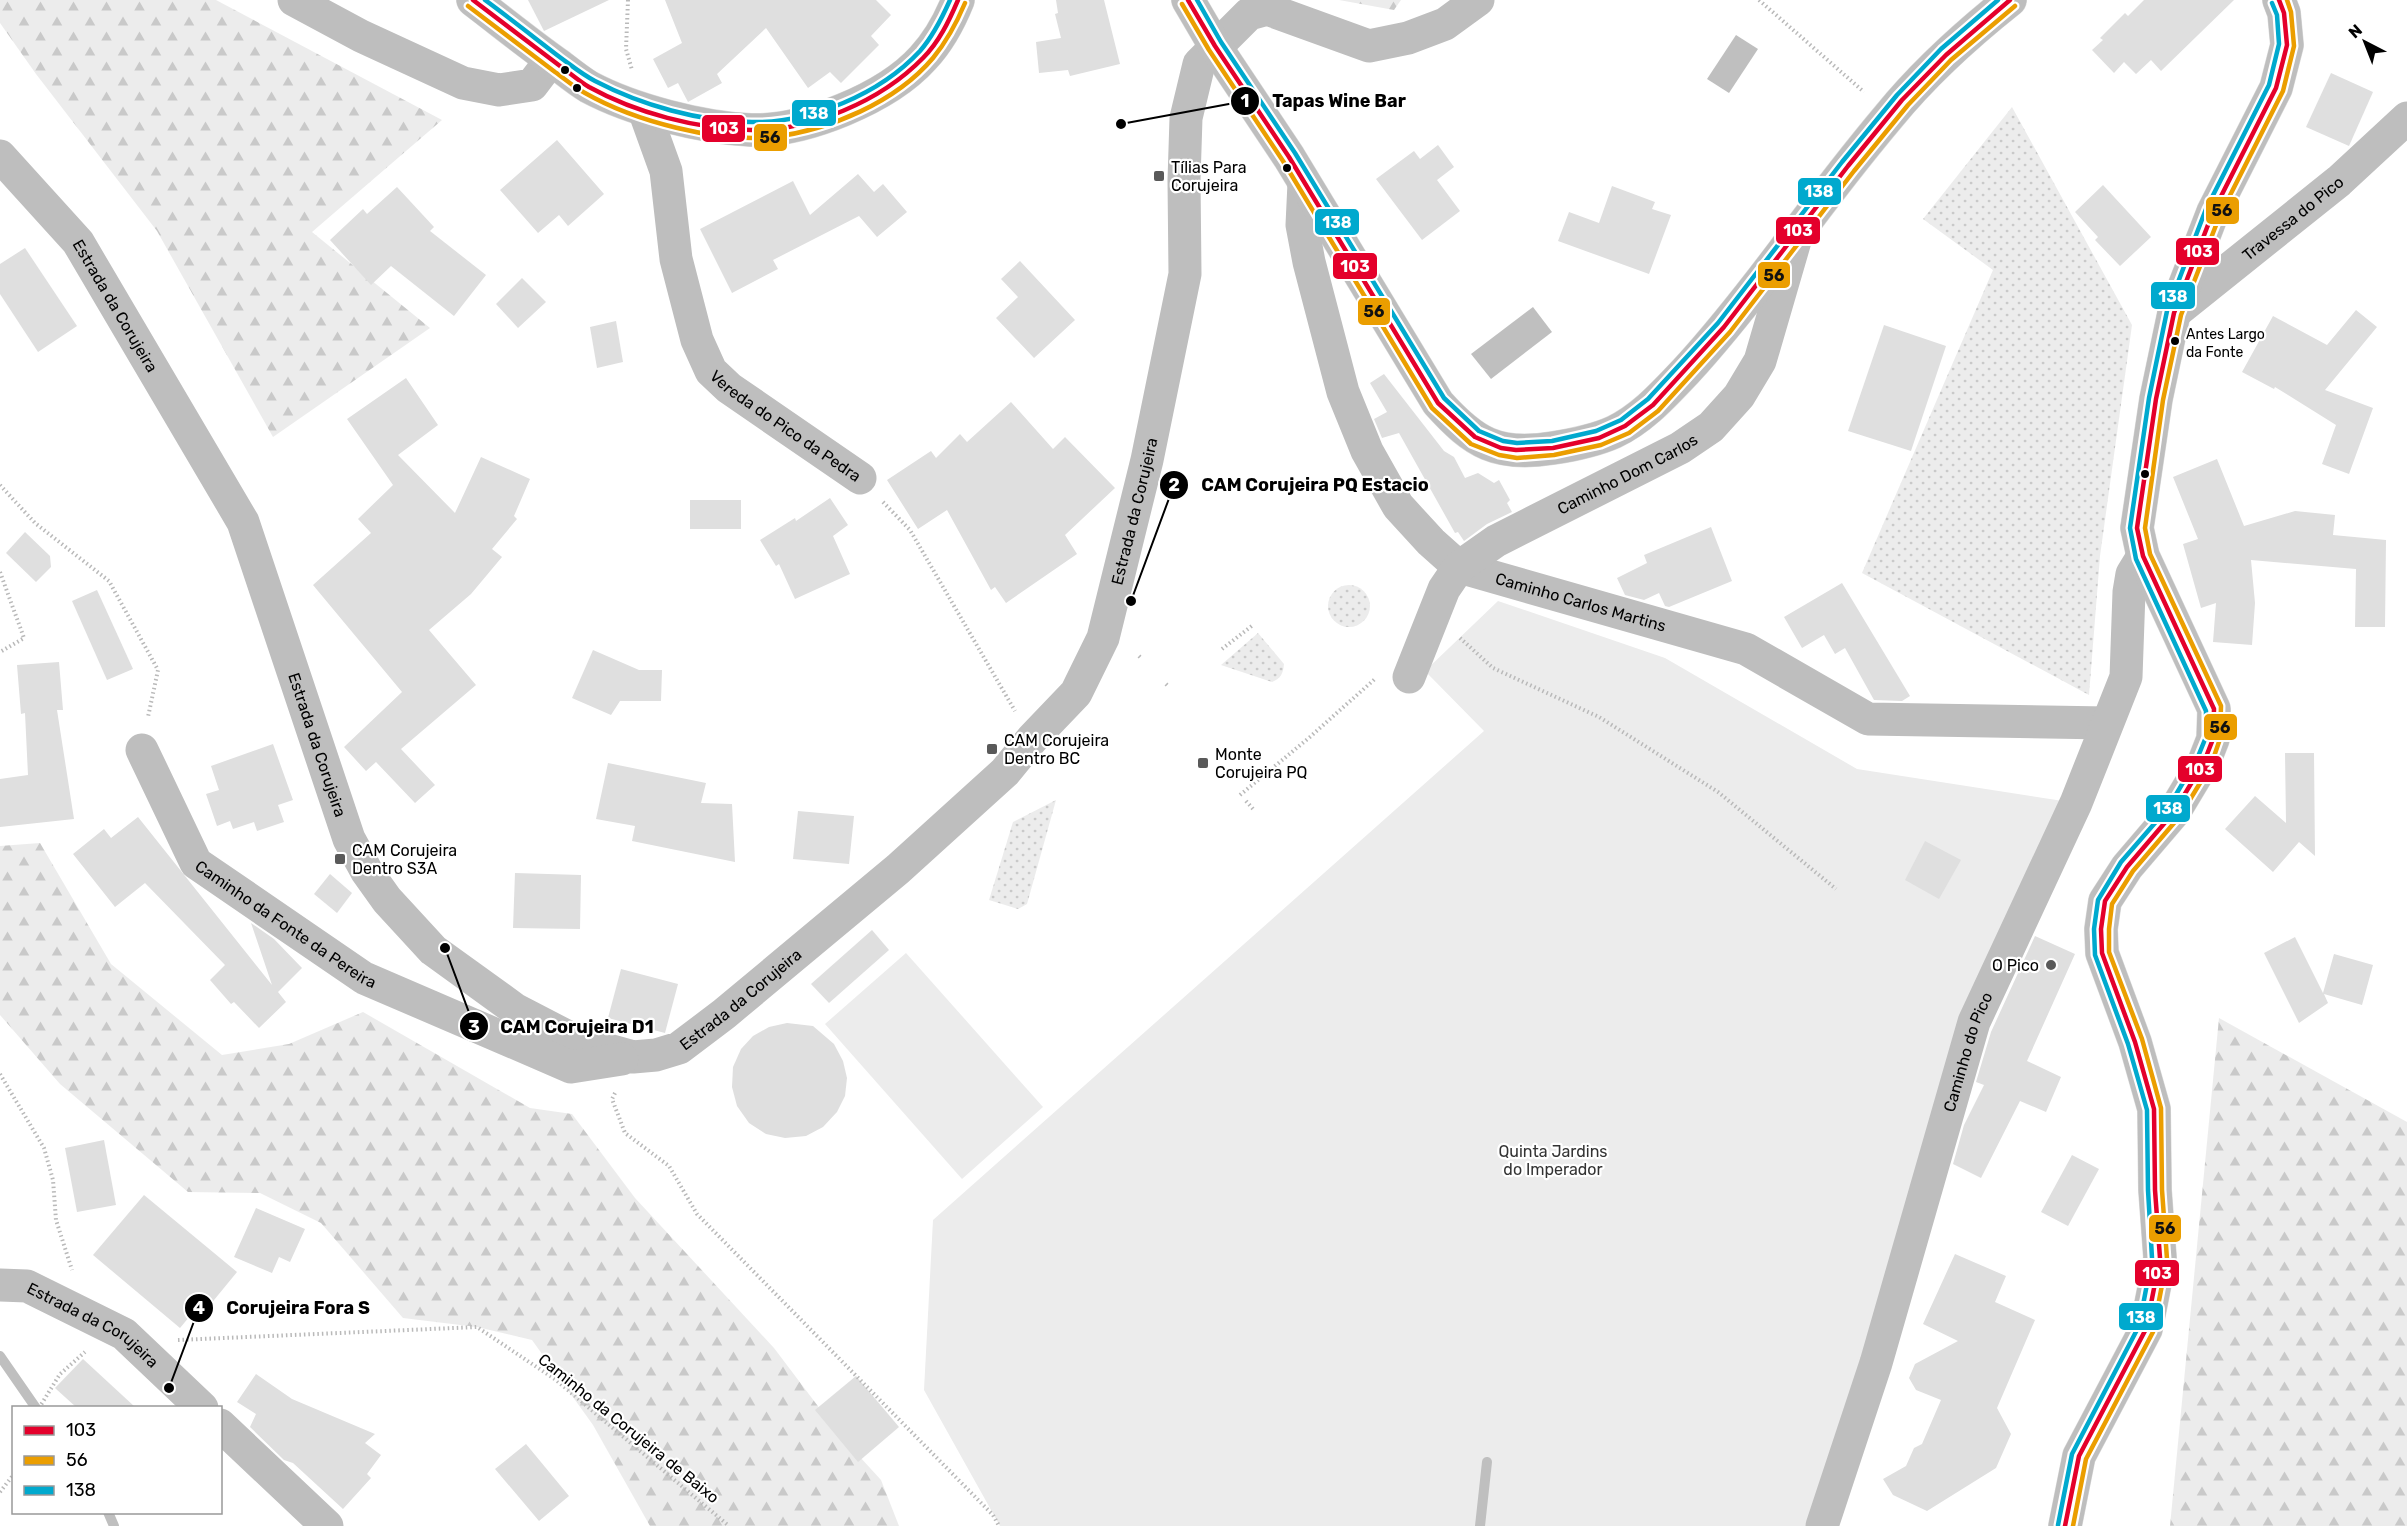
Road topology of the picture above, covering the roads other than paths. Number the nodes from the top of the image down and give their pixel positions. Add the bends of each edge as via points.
1 (294, 0) edge
2 (472, 0) edge
3 (958, 0) edge
4 (1188, 0) edge
5 (1478, 0) edge
6 (2010, 0) edge
7 (2279, 0) edge
8 (1215, 46) junction
9 (551, 60) junction
10 (644, 110) junction
11 (2407, 118) edge
12 (0, 156) edge
13 (1304, 183) junction
14 (1797, 232) junction
15 (2174, 313) junction
16 (860, 478) road end
17 (2143, 556) junction
18 (1459, 567) junction
19 (1394, 677) road end
20 (2107, 723) junction
21 (142, 750) road end
22 (633, 1057) junction
23 (5, 1284) edge
24 (201, 1406) edge
25 (222, 1427) edge
26 (327, 1526) edge
27 (1822, 1526) edge
28 (2065, 1526) edge

1 - 9 street via 463,83 499,90 532,85
2 - 9 street
3 - 10 street via 950,20 923,58 856,105 821,119 752,130
4 - 8 street
5 - 8 street, Estrada da Corujeira via 1445,24 1408,38 1369,46 1267,9 1249,14
6 - 14 street via 1936,65 1890,115
7 - 15 street via 2287,45 2276,88 2213,212
8 - 13 street
8 - 22 street, Estrada da Corujeira via 1199,64 1186,118 1185,274 1147,460 1103,638 1076,693 1005,772 898,869 724,1014 679,1048
9 - 10 street via 588,86
10 - 16 street, Vereda do Pico da Pedra via 666,171 676,259 697,340 711,371 729,388
11 - 15 street, Travessa do Pico via 2339,181
12 - 22 street, Estrada da Corujeira via 78,242 243,522 349,839 367,872 387,900 434,950 516,1010 576,1041
13 - 14 street via 1438,403 1457,424 1485,444 1506,450 1536,451 1593,440 1639,417 1721,333
13 - 18 street, Caminho Carlos Martins via 1302,225 1343,392 1367,451 1398,506
14 - 18 street, Caminho Dom Carlos via 1760,361 1739,396 1711,427 1680,448 1496,542
15 - 17 street via 2156,399 2137,528
17 - 20 street, Caminho do Pico via 2132,574 2129,592 2127,677
17 - 28 street via 2214,709 2213,739 2174,812 2127,867 2105,901 2102,953 2154,1110 2160,1257 2146,1329 2079,1456
18 - 19 street, Caminho Dom Carlos via 1444,589 1434,616
18 - 20 street, Caminho Carlos Martins via 1746,649 1868,719
20 - 27 street, Caminho do Pico via 2076,803 1974,1022 1876,1363
21 - 22 street, Caminho da Fonte da Pereira via 196,863 364,978 571,1067
23 - 24 street, Estrada da Corujeira via 27,1286 124,1334
25 - 26 street

